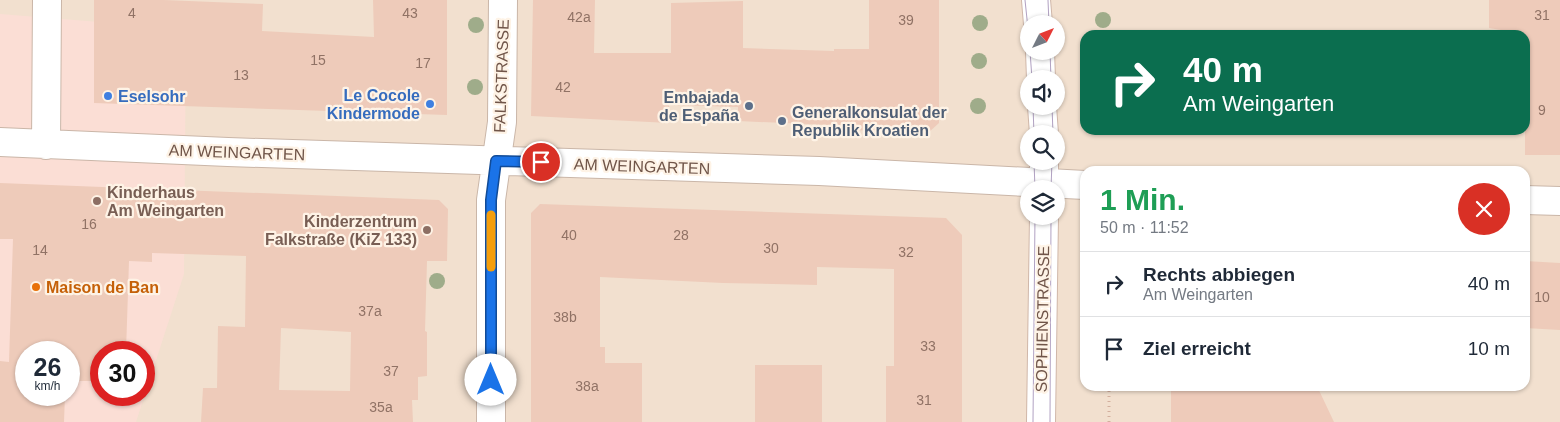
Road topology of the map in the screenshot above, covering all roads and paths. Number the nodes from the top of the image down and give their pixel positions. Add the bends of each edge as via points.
1 (47, 0) edge
2 (503, 0) edge
3 (1036, 0) edge
4 (1037, 15) edge
5 (0, 142) edge
6 (46, 145) junction
7 (496, 161) junction
8 (1044, 178) edge
9 (1080, 184) edge
10 (1530, 200) edge
11 (1560, 201) edge
12 (1044, 225) edge
13 (1109, 391) edge
14 (490, 422) edge
15 (1041, 422) edge
16 (1109, 422) edge

1 - 6 street
2 - 7 street, FALKSTRASSE via 502,122
3 - 4 street
5 - 6 street, AM WEINGARTEN
6 - 7 street, AM WEINGARTEN
7 - 8 street, AM WEINGARTEN
7 - 14 street, FALKSTRASSE via 491,200
8 - 9 street, AM WEINGARTEN
10 - 11 street
12 - 15 street, SOPHIENSTRASSE
13 - 16 path

